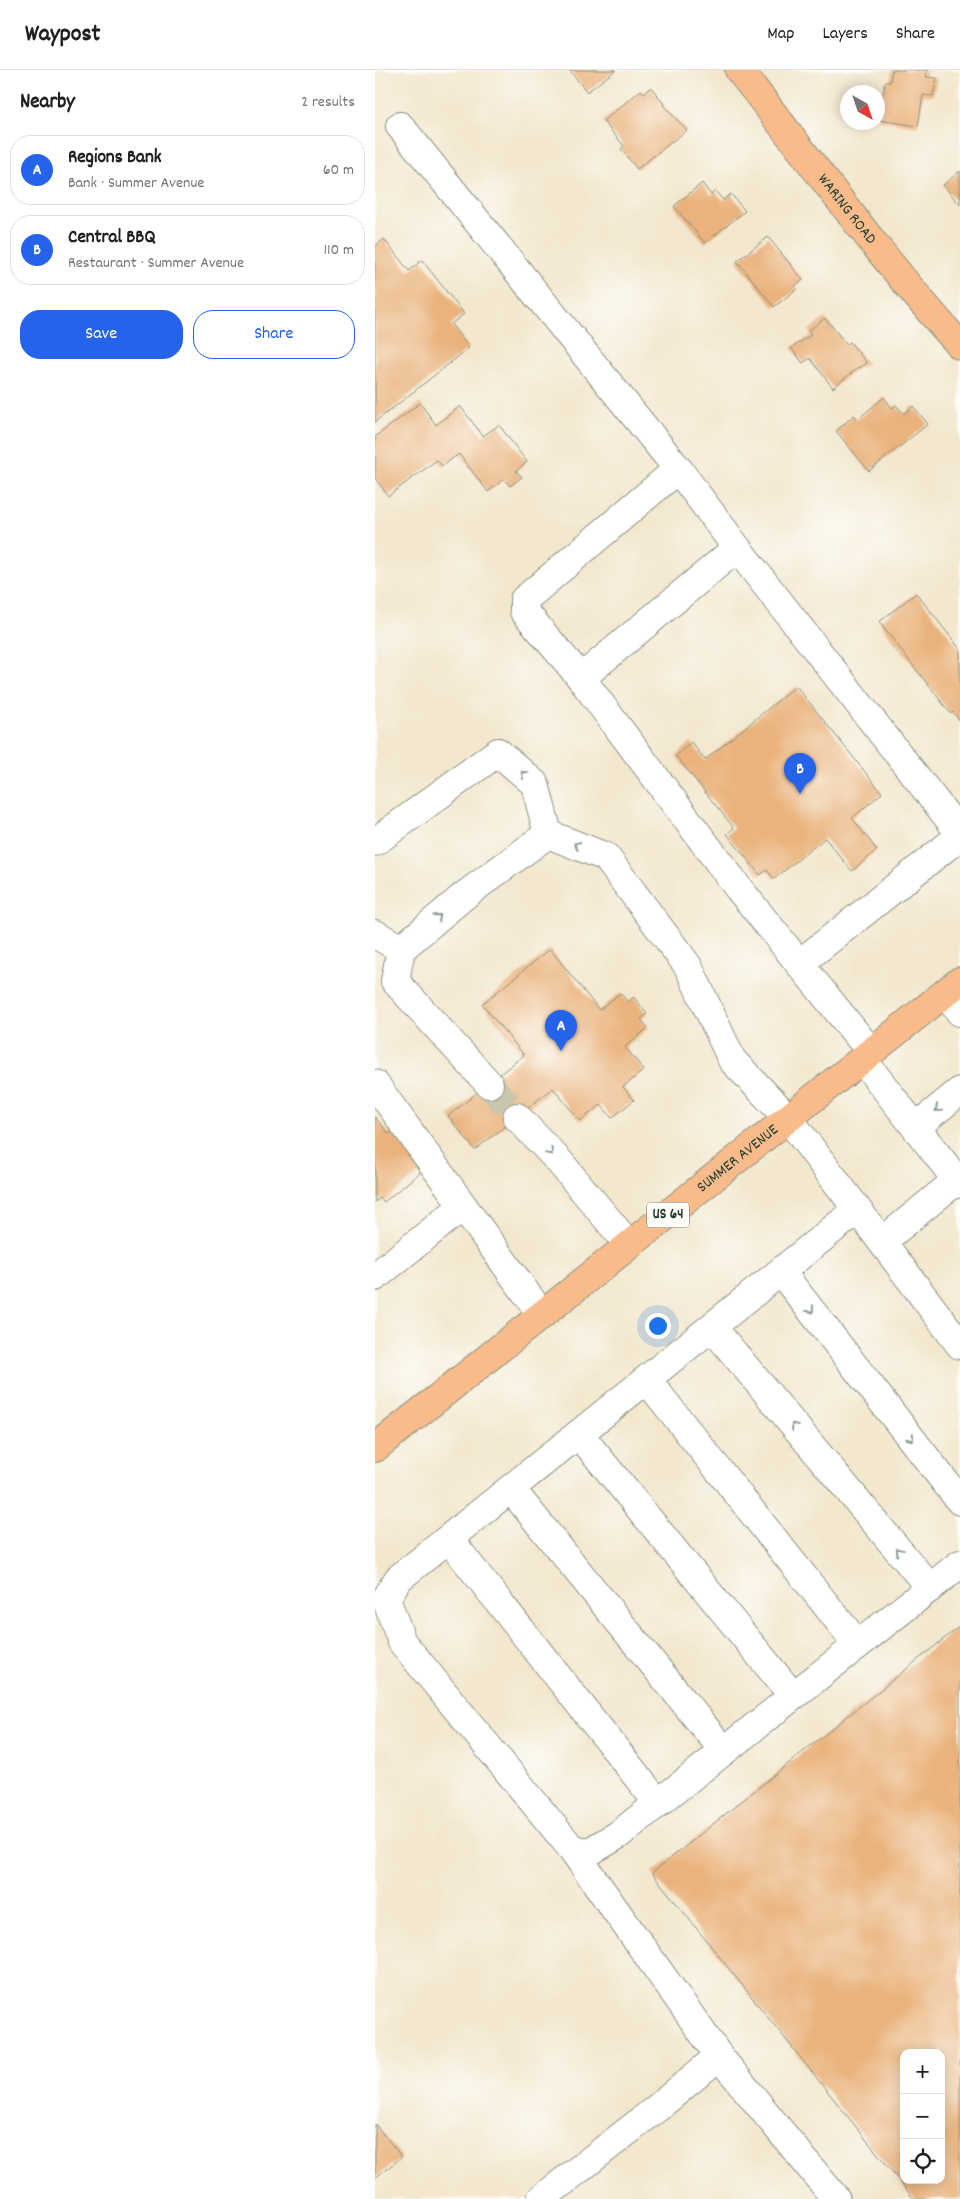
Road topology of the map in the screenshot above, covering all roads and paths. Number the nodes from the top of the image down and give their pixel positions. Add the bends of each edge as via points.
1 (741, 71) edge
2 (400, 126) dead end
3 (960, 345) edge
4 (677, 470) junction
5 (737, 548) junction
6 (581, 678) junction
7 (549, 834) junction
8 (960, 834) edge
9 (375, 842) edge
10 (375, 934) edge
11 (401, 949) junction
12 (799, 964) junction
13 (955, 995) edge
14 (866, 1056) junction
15 (375, 1084) edge
16 (489, 1084) tunnel mouth
17 (960, 1092) edge
18 (517, 1116) tunnel mouth
19 (788, 1118) junction
20 (915, 1127) junction
21 (959, 1182) edge
22 (463, 1206) junction
23 (857, 1210) junction
24 (883, 1241) junction
25 (629, 1245) junction
26 (781, 1272) junction
27 (375, 1277) edge
28 (542, 1315) junction
29 (712, 1327) junction
30 (960, 1344) edge
31 (647, 1380) junction
32 (579, 1434) junction
33 (375, 1448) edge
34 (511, 1489) junction
35 (960, 1500) edge
36 (449, 1539) junction
37 (960, 1564) edge
38 (930, 1588) junction
39 (857, 1645) junction
40 (793, 1696) junction
41 (724, 1751) junction
42 (658, 1803) junction
43 (572, 1849) junction
44 (719, 2056) junction
45 (541, 2199) edge
46 (836, 2199) edge

1 - 3 main road, WARING ROAD via 884,256
2 - 4 lane
4 - 5 lane
4 - 6 lane via 524,600 524,611
5 - 6 lane
5 - 8 lane
6 - 12 lane
7 -> 9 lane via 535,784 498,752
11 -> 7 lane via 465,895
19 -> 7 lane via 732,1060 688,966 606,857
8 - 12 lane
10 - 11 lane
11 - 16 lane via 395,981
12 - 14 lane
13 - 14 main road, SUMMER AVENUE / US 64
14 - 19 main road, SUMMER AVENUE / US 64
14 - 20 lane
15 - 22 lane
17 -> 20 lane
18 -> 25 lane
19 - 23 lane
19 - 25 main road, SUMMER AVENUE / US 64
20 - 21 lane
21 - 24 lane
22 - 27 lane
22 - 28 lane
23 - 24 lane
23 - 26 lane
24 - 30 lane
25 - 28 main road, SUMMER AVENUE / US 64
26 - 29 lane
26 -> 35 lane
28 - 33 main road, SUMMER AVENUE / US 64
29 - 31 lane
38 -> 29 lane
31 - 32 lane
31 - 39 lane
32 - 34 lane
32 - 40 lane
34 - 36 lane
34 - 41 lane
36 - 42 lane
36 - 43 lane via 399,1579 386,1599 402,1642
37 - 38 lane
38 - 39 lane
39 - 40 lane
40 - 41 lane
41 - 42 lane
42 - 43 lane via 618,1835 589,1852
43 - 44 lane
44 - 45 lane via 656,2110
44 - 46 lane

